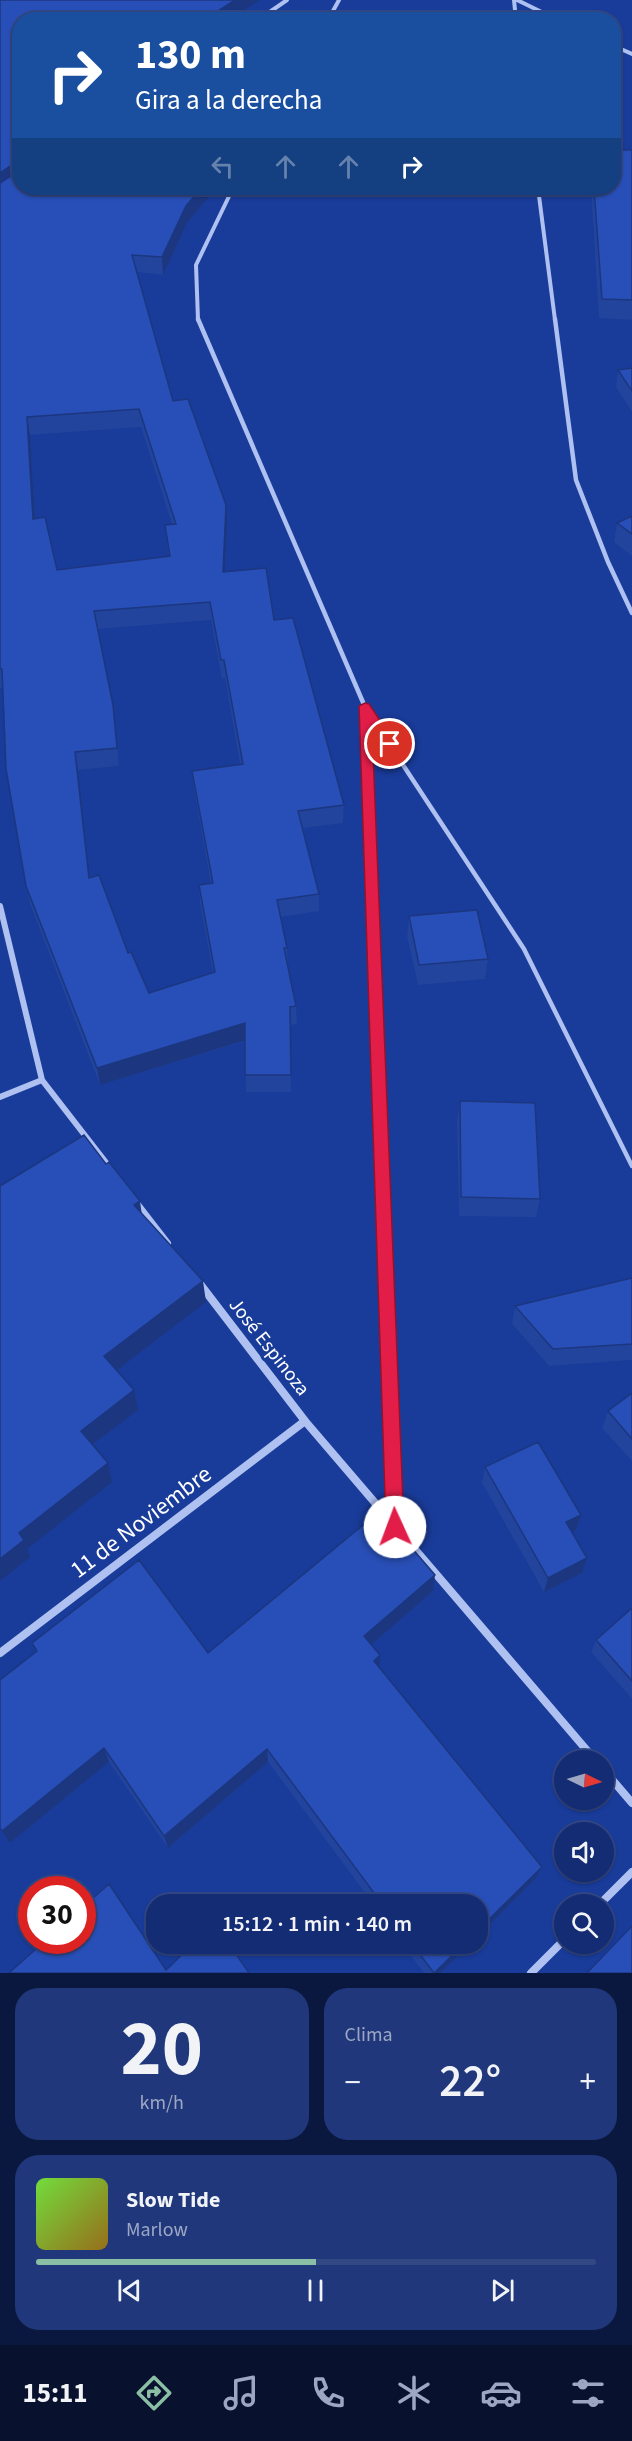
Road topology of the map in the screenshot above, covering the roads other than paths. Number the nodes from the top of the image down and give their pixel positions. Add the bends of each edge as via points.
1 (286, 0) edge
2 (515, 0) edge
3 (269, 12) edge
4 (541, 12) edge
5 (229, 195) edge
6 (539, 195) edge
7 (632, 613) edge
8 (365, 706) junction
9 (0, 906) edge
10 (42, 1080) junction
11 (0, 1097) edge
12 (632, 1166) edge
13 (115, 1175) edge
14 (130, 1194) edge
15 (174, 1251) edge
16 (196, 1279) edge
17 (305, 1422) junction
18 (395, 1527) junction
19 (0, 1653) edge
20 (587, 1750) edge
21 (614, 1782) edge
22 (632, 1803) edge
23 (632, 1872) edge
24 (610, 1894) edge
25 (554, 1950) edge
26 (531, 1973) edge

1 - 3 street
2 - 4 street
5 - 8 street via 196,265 198,323
6 - 7 street via 576,480
8 - 12 lane via 524,949
8 - 18 street
9 - 10 street
10 - 11 street
10 - 13 street
14 - 15 street
16 - 17 street, José Espinoza
17 - 18 street, José Espinoza
17 - 19 street, 11 de Noviembre
18 - 20 street, José Espinoza
21 - 22 street
23 - 24 street
25 - 26 street

